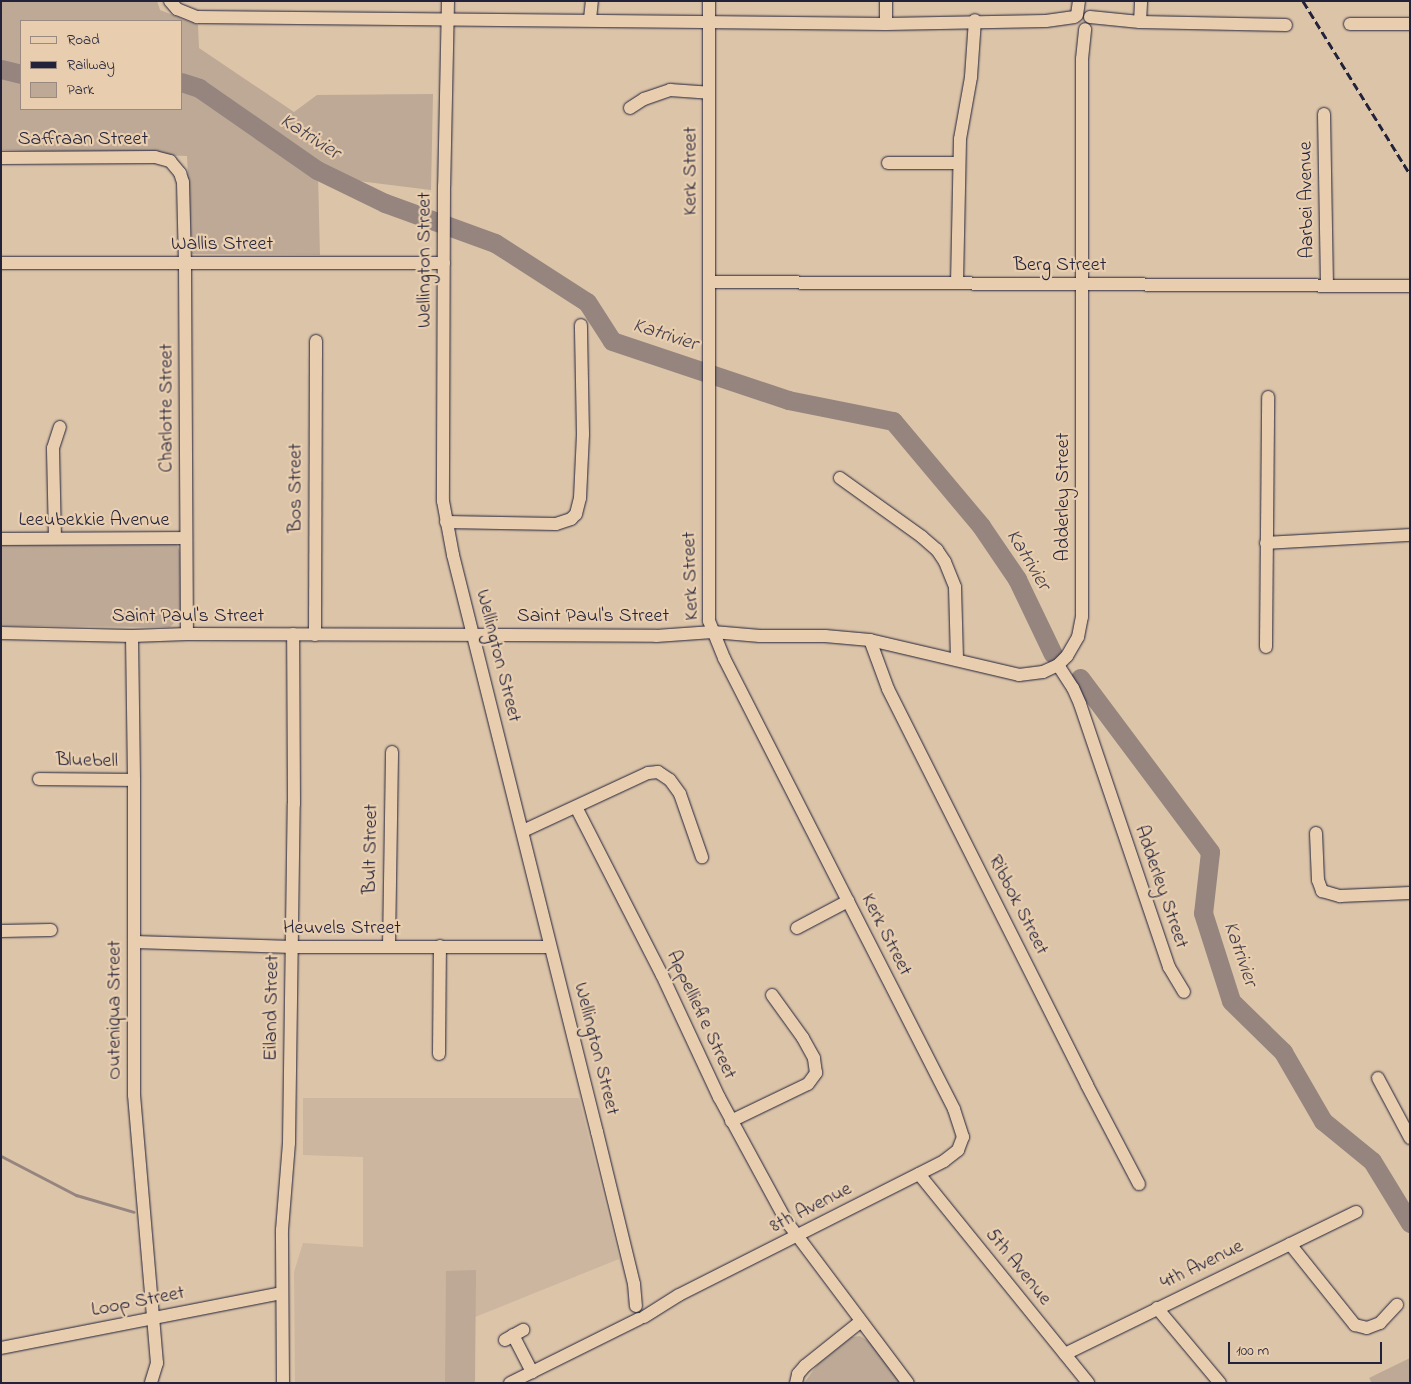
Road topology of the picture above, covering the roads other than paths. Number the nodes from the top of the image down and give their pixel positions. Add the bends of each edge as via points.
1 (448, 1) edge
2 (592, 1) edge
3 (709, 1) edge
4 (886, 1) edge
5 (1078, 1) edge
6 (1141, 1) edge
7 (172, 4) edge
8 (590, 19) junction
9 (1082, 19) edge
10 (448, 20) junction
11 (975, 20) junction
12 (709, 21) junction
13 (1140, 22) junction
14 (886, 24) junction
15 (1350, 24) dead end
16 (1410, 24) edge
17 (1286, 25) dead end
18 (709, 93) junction
19 (630, 108) dead end
20 (1324, 114) dead end
21 (1, 158) edge
22 (888, 163) dead end
23 (959, 163) junction
24 (182, 182) joint
25 (444, 262) junction
26 (1, 263) edge
27 (185, 263) junction
28 (710, 282) junction
29 (957, 283) junction
30 (1082, 283) junction
31 (1327, 285) junction
32 (1410, 286) edge
33 (581, 325) dead end
34 (316, 341) dead end
35 (1268, 397) dead end
36 (60, 427) dead end
37 (840, 478) dead end
38 (446, 522) junction
39 (1410, 534) edge
40 (1, 538) edge
41 (56, 538) junction
42 (186, 538) junction
43 (1266, 543) junction
44 (712, 632) junction
45 (1, 633) edge
46 (187, 634) junction
47 (293, 634) junction
48 (472, 634) junction
49 (316, 635) junction
50 (132, 636) junction
51 (870, 640) junction
52 (1266, 647) dead end
53 (957, 660) junction
54 (1058, 665) junction
55 (392, 752) dead end
56 (39, 779) dead end
57 (134, 780) junction
58 (576, 807) junction
59 (523, 831) junction
60 (1316, 833) dead end
61 (702, 857) dead end
62 (1410, 893) edge
63 (848, 901) junction
64 (798, 928) dead end
65 (51, 930) dead end
66 (1, 931) edge
67 (135, 942) junction
68 (389, 946) junction
69 (440, 946) junction
70 (292, 947) junction
71 (550, 947) junction
72 (1184, 992) dead end
73 (772, 995) dead end
74 (439, 1054) dead end
75 (1378, 1078) dead end
76 (731, 1121) junction
77 (1410, 1138) edge
78 (958, 1150) joint
79 (920, 1174) junction
80 (1139, 1184) dead end
81 (1356, 1212) dead end
82 (796, 1237) junction
83 (1290, 1244) junction
84 (282, 1293) junction
85 (1397, 1305) dead end
86 (1156, 1308) junction
87 (639, 1312) junction
88 (151, 1318) junction
89 (860, 1322) junction
90 (514, 1335) dead end
91 (1, 1348) edge
92 (1065, 1354) junction
93 (532, 1372) junction
94 (152, 1383) edge
95 (283, 1383) edge
96 (510, 1383) edge
97 (796, 1383) edge
98 (908, 1383) edge
99 (1088, 1383) edge
100 (1220, 1383) edge

1 - 10 street, Wellington Street
2 - 8 street
3 - 12 street, Kerk Street
4 - 14 street
5 - 9 street, Adderley Street
6 - 13 street
7 - 10 street via 181,12 197,17
8 - 10 street
8 - 12 street
9 - 11 street
9 - 13 street
9 - 30 street, Adderley Street
10 - 25 street, Wellington Street
11 - 14 street
11 - 23 street
12 - 14 street
12 - 18 street, Kerk Street
13 - 17 street
15 - 16 street
18 - 19 street via 670,90
18 - 28 street, Kerk Street
20 - 31 street, Aarbei Avenue
21 - 24 street, Saffraan Street via 164,158 176,166
22 - 23 street
23 - 29 street
24 - 27 street, Charlotte Street
25 - 27 street, Wallis Street
25 - 38 street, Wellington Street via 443,486
26 - 27 street, Wallis Street
27 - 42 street, Charlotte Street
28 - 29 street, Berg Street
28 - 44 street, Kerk Street via 708,613
29 - 30 street, Berg Street
30 - 31 street, Berg Street
30 - 54 street, Adderley Street via 1082,616 1078,637
31 - 32 street, Berg Street
33 - 38 street via 583,434 580,498 576,514 556,524
34 - 49 street, Bos Street
35 - 43 street
36 - 41 street via 53,448
37 - 53 street via 922,537 945,562 955,587
38 - 48 street, Wellington Street
39 - 43 street
40 - 41 street, Leeubekkie Avenue
41 - 42 street, Leeubekkie Avenue
42 - 46 street, Charlotte Street
43 - 52 street
44 - 48 street, Saint Paul's Street via 656,636
44 - 51 street, Saint Paul's Street
44 - 63 street, Kerk Street
45 - 50 street, Saint Paul's Street
46 - 47 street, Saint Paul's Street
46 - 50 street, Saint Paul's Street
47 - 49 street, Saint Paul's Street
47 - 70 street, Eiland Street
48 - 49 street, Saint Paul's Street
48 - 59 street, Wellington Street
50 - 57 street, Outeniqua Street
51 - 53 street, Saint Paul's Street
51 - 80 street, Ribbok Street via 888,689
53 - 54 street, Saint Paul's Street via 1018,675 1043,672
54 - 72 street, Adderley Street via 1080,704 1169,967
55 - 68 street, Bult Street
56 - 57 street, Bluebell
57 - 67 street, Outeniqua Street
58 - 59 street
58 - 61 street via 648,773 662,774 682,799
58 - 76 street, Appelliefie Street
59 - 71 street, Wellington Street
60 - 62 street via 1318,880 1322,891 1340,896
63 - 64 street
63 - 78 street, Kerk Street via 960,1123 963,1137
65 - 66 street
67 - 70 street, Heuvels Street
67 - 88 street, Outeniqua Street via 134,1094
68 - 69 street, Heuvels Street
68 - 70 street, Heuvels Street
69 - 71 street, Heuvels Street
69 - 74 street
70 - 84 street, Eiland Street via 289,1143 282,1230
71 - 87 street, Wellington Street via 630,1264
73 - 76 street via 803,1038 814,1058 816,1073 808,1084
75 - 77 street
76 - 82 street, Appelliefie Street
78 - 79 street, 8th Avenue
79 - 82 street, 8th Avenue
79 - 92 street, 5th Avenue
81 - 83 street, 4th Avenue
82 - 87 street, 8th Avenue
82 - 89 street, Appelliefie Street
83 - 85 street via 1357,1327 1367,1328 1380,1323
83 - 86 street, 4th Avenue
84 - 88 street, Loop Street
84 - 95 street, Eiland Street
86 - 92 street, 4th Avenue
86 - 100 street
87 - 93 street, 8th Avenue via 611,1331
88 - 91 street, Loop Street
88 - 94 street, Outeniqua Street via 157,1363
89 - 97 street via 805,1366
89 - 98 street, Appelliefie Street
90 - 93 street
92 - 99 street, 5th Avenue
93 - 96 street, 8th Avenue

